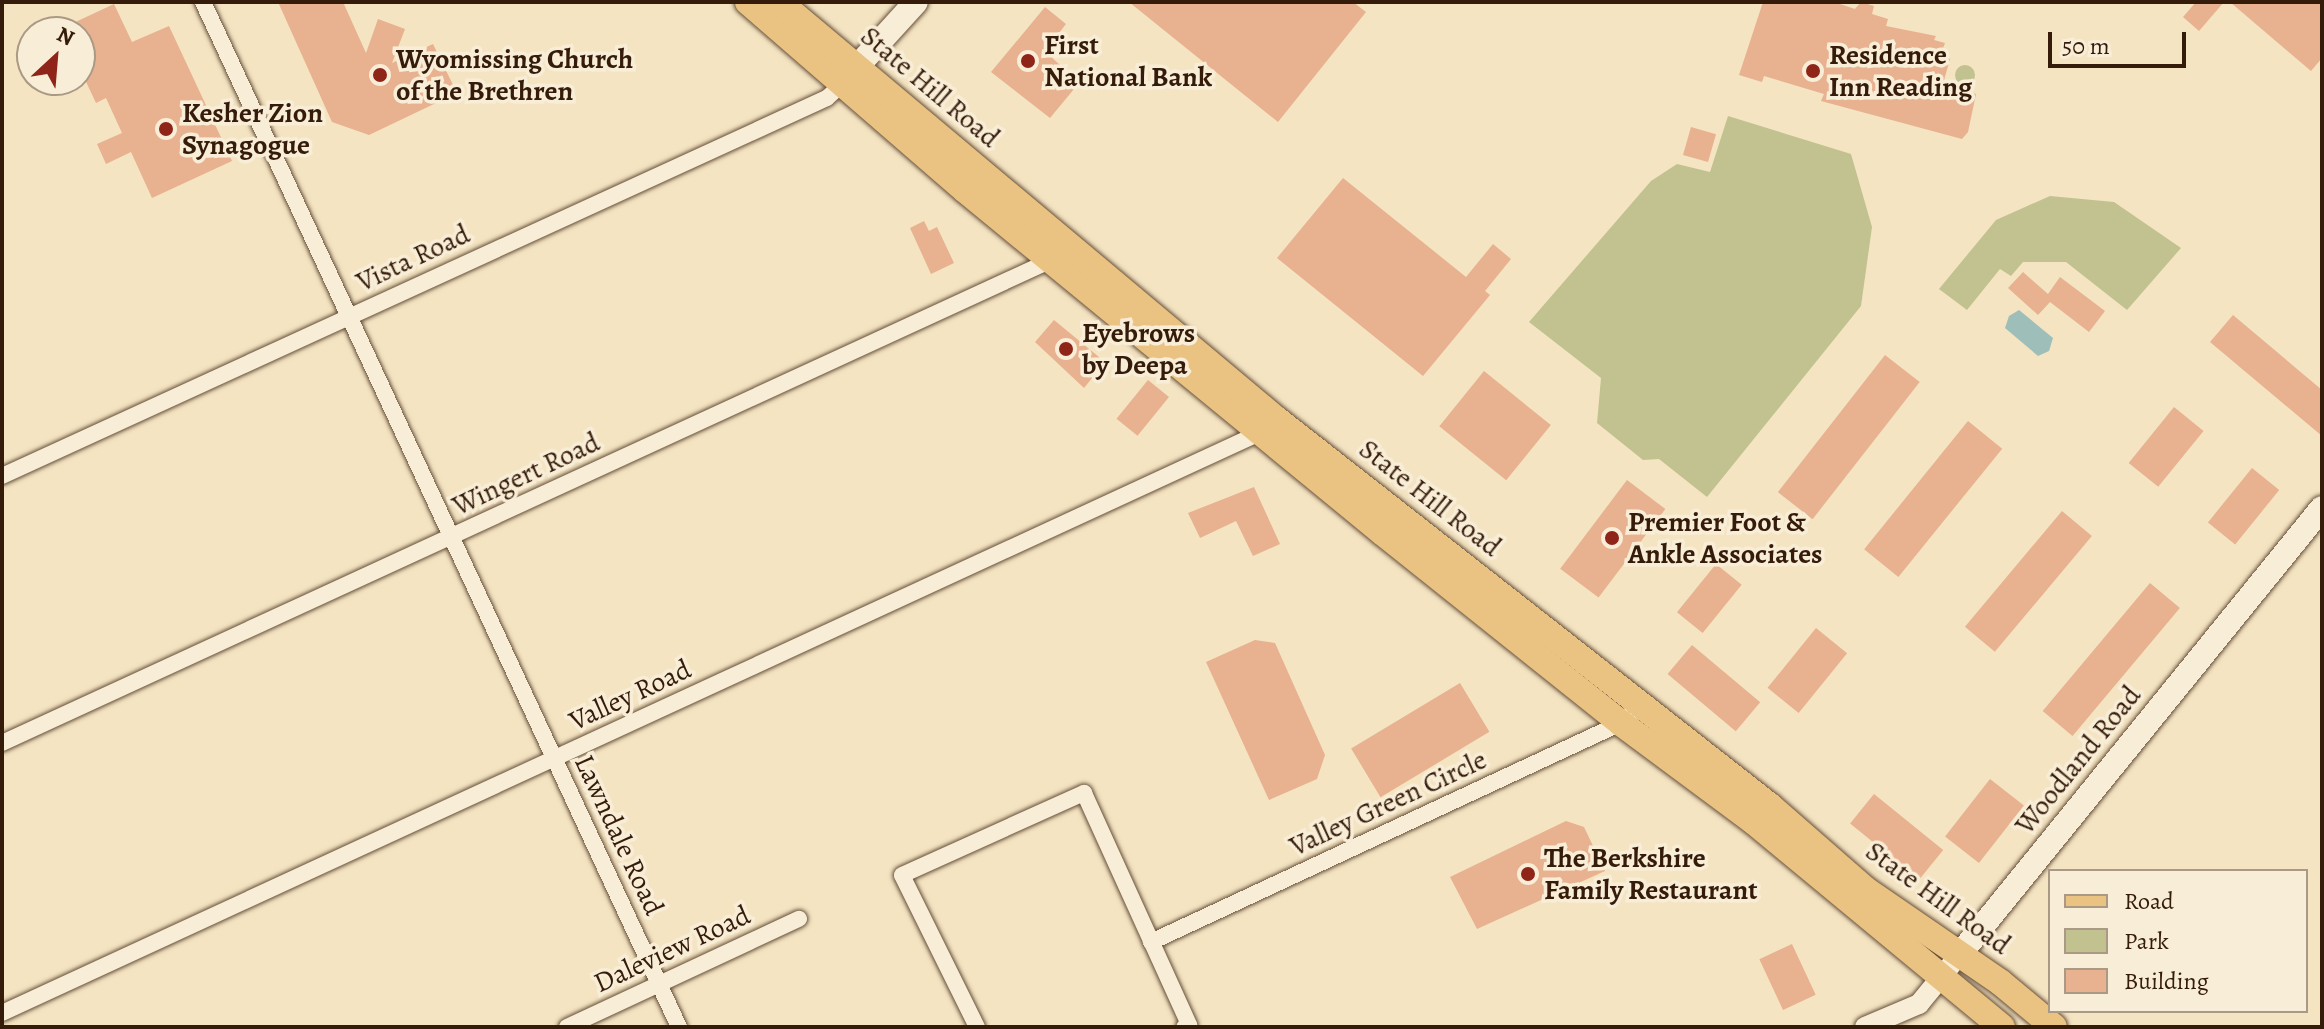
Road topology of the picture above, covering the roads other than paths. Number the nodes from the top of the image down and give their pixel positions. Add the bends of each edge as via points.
1 (203, 2) edge
2 (748, 2) edge
3 (779, 2) edge
4 (916, 2) edge
5 (850, 76) junction
6 (1061, 255) junction
7 (351, 316) junction
8 (1270, 426) junction
9 (2, 476) edge
10 (2322, 508) edge
11 (453, 537) junction
12 (1642, 705) junction
13 (1621, 723) junction
14 (2, 743) edge
15 (555, 758) junction
16 (799, 919) dead end
17 (1151, 942) junction
18 (1960, 954) junction
19 (1942, 976) junction
20 (659, 983) junction
21 (2, 1013) edge
22 (567, 1027) edge
23 (679, 1027) edge
24 (977, 1027) edge
25 (1184, 1027) edge
26 (1865, 1027) edge
27 (2002, 1027) edge
28 (2054, 1027) edge

1 - 7 street, Lawndale Road
2 - 5 main road, State Hill Road
3 - 5 main road, State Hill Road
4 - 5 main road
5 - 6 main road, State Hill Road
5 - 7 street, Vista Road via 827,98
6 - 8 main road, State Hill Road
6 - 11 street, Wingert Road
7 - 9 street, Vista Road
7 - 11 street, Lawndale Road
8 - 12 main road, State Hill Road
8 - 13 main road, State Hill Road
8 - 15 street, Valley Road
10 - 18 main road, Woodland Road
11 - 14 street, Wingert Road
11 - 15 street, Lawndale Road
12 - 13 street, Valley Green Circle
12 - 18 main road, State Hill Road via 1866,890
13 - 17 street, Valley Green Circle
13 - 19 main road, State Hill Road via 1753,821
15 - 20 street, Lawndale Road
15 - 21 street, Valley Road
16 - 20 street, Daleview Road
17 - 24 street via 1084,793 902,875
17 - 25 street via 1189,1025
18 - 19 street, Woodland Road
18 - 28 main road, State Hill Road
19 - 26 street, Woodland Road via 1919,1004
19 - 27 main road, State Hill Road
20 - 22 street, Daleview Road
20 - 23 street, Lawndale Road

